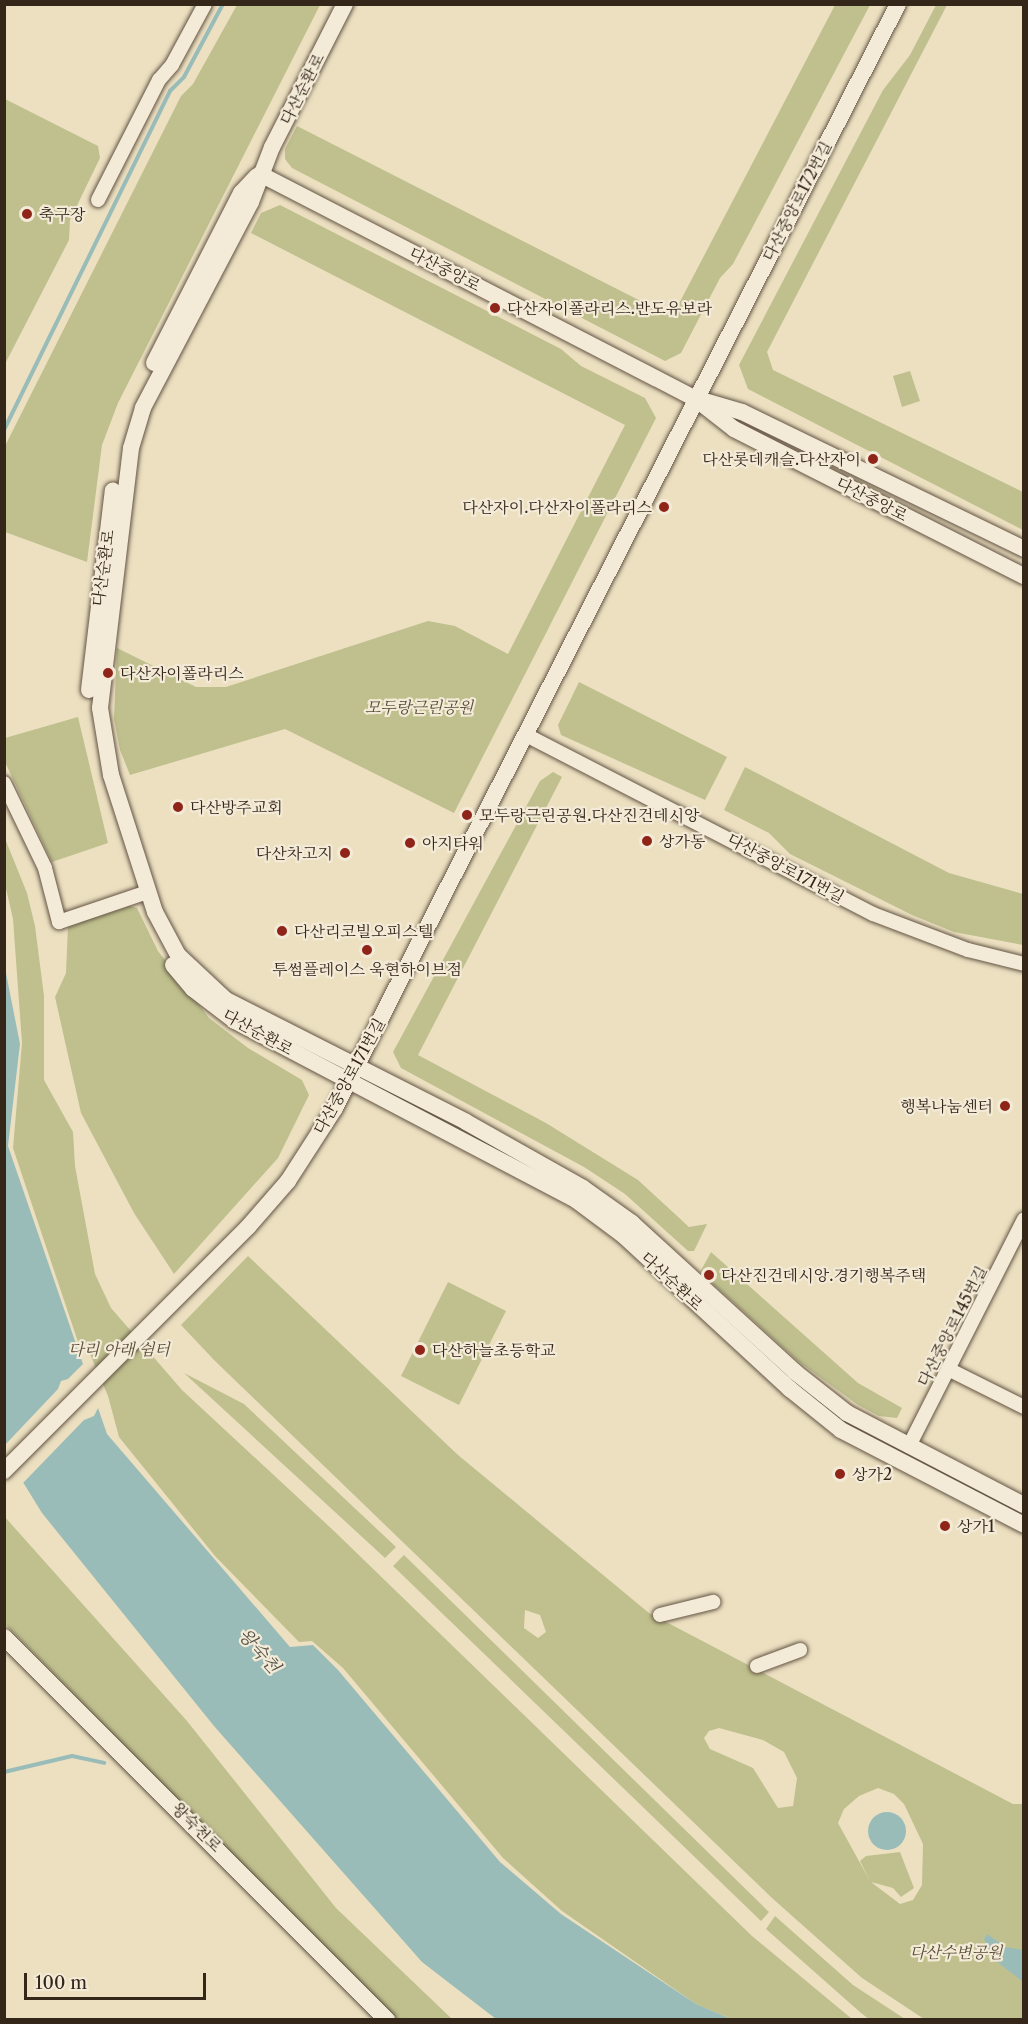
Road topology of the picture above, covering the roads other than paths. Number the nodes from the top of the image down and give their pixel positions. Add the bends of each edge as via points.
1 (204, 4) edge
2 (345, 4) edge
3 (898, 4) edge
4 (260, 174) junction
5 (98, 200) dead end
6 (694, 398) junction
7 (1023, 549) edge
8 (1023, 576) edge
9 (526, 735) junction
10 (4, 783) edge
11 (143, 893) junction
12 (1023, 964) edge
13 (352, 1073) junction
14 (1023, 1219) edge
15 (948, 1369) junction
16 (1023, 1407) edge
17 (909, 1446) junction
18 (4, 1471) edge
19 (1023, 1505) edge
20 (1023, 1525) edge
21 (712, 1602) dead end
22 (660, 1615) dead end
23 (4, 1637) edge
24 (800, 1650) dead end
25 (757, 1666) dead end
26 (387, 2019) edge

1 - 5 street via 172,65 159,80
2 - 4 street, 다산순환로
3 - 6 street, 다산중앙로172번길
4 - 6 street, 다산중앙로
4 - 11 street, 다산순환로 via 241,193 172,324 132,413 119,453 93,640 89,709 102,778
6 - 7 street, 다산중앙로 via 742,412
6 - 8 street, 다산중앙로 via 735,429
6 - 9 street, 다산중앙로171번길
9 - 12 street, 다산중앙로171번길 via 873,914 958,947
9 - 13 street, 다산중앙로171번길
10 - 11 street via 45,868 59,922
11 - 13 street, 다산순환로 via 178,955 211,988
13 - 17 street, 다산순환로 via 496,1138 610,1206 820,1393 873,1429
13 - 18 street, 다산중앙로171번길 via 288,1181 228,1248
13 - 20 street, 다산순환로 via 576,1200 623,1235 694,1303 834,1425
14 - 15 street, 다산중앙로145번길
15 - 16 street
15 - 17 street, 다산중앙로145번길
17 - 19 street, 다산순환로
21 - 22 street
23 - 26 street, 왕숙천로
24 - 25 street

